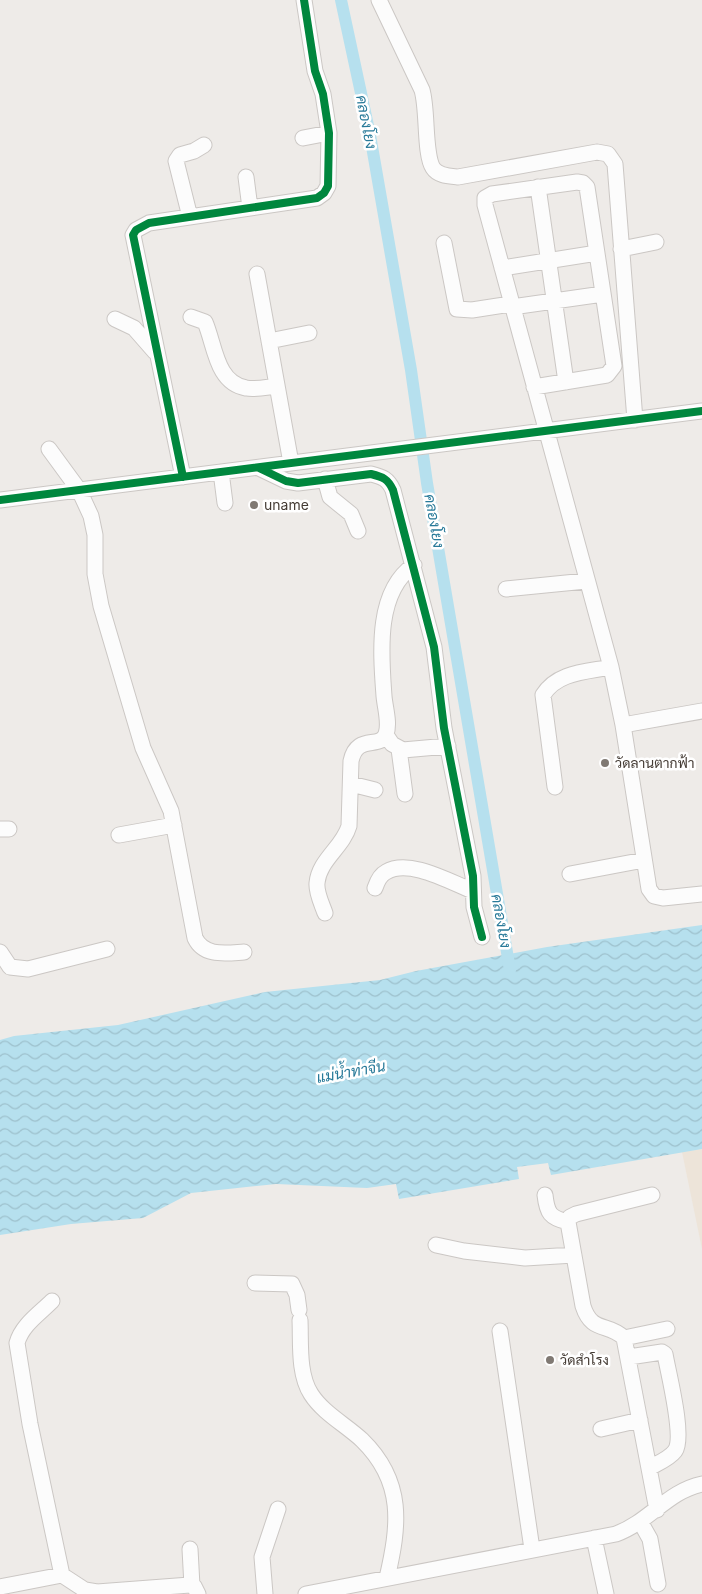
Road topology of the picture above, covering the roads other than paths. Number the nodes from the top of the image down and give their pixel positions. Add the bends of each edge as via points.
1 (304, 0) edge
2 (379, 0) edge
3 (330, 133) junction
4 (303, 138) dead end
5 (204, 145) dead end
6 (246, 177) dead end
7 (538, 188) junction
8 (250, 208) junction
9 (190, 217) junction
10 (656, 242) dead end
11 (444, 243) dead end
12 (621, 249) junction
13 (597, 253) junction
14 (549, 261) junction
15 (502, 268) junction
16 (257, 274) dead end
17 (603, 294) junction
18 (554, 301) junction
19 (512, 306) junction
20 (191, 317) dead end
21 (114, 319) dead end
22 (309, 333) dead end
23 (269, 341) junction
24 (157, 355) junction
25 (566, 382) junction
26 (277, 386) junction
27 (534, 387) junction
28 (702, 411) edge
29 (635, 420) junction
30 (546, 431) junction
31 (49, 449) dead end
32 (292, 464) junction
33 (259, 468) junction
34 (221, 472) junction
35 (183, 477) junction
36 (325, 479) junction
37 (79, 490) junction
38 (0, 500) edge
39 (225, 503) dead end
40 (358, 531) dead end
41 (414, 565) junction
42 (586, 581) junction
43 (506, 590) dead end
44 (611, 667) junction
45 (702, 711) edge
46 (623, 724) junction
47 (386, 735) junction
48 (448, 746) junction
49 (399, 749) junction
50 (351, 784) junction
51 (555, 786) dead end
52 (375, 790) dead end
53 (405, 794) dead end
54 (174, 824) junction
55 (119, 835) dead end
56 (644, 860) junction
57 (570, 874) dead end
58 (375, 888) dead end
59 (473, 891) junction
60 (702, 894) edge
61 (325, 913) dead end
62 (482, 937) dead end
63 (107, 949) dead end
64 (0, 952) edge
65 (244, 952) dead end
66 (545, 1195) dead end
67 (652, 1195) dead end
68 (568, 1222) junction
69 (436, 1245) dead end
70 (574, 1255) junction
71 (255, 1282) dead end
72 (52, 1301) dead end
73 (667, 1329) dead end
74 (500, 1331) dead end
75 (624, 1338) junction
76 (629, 1357) junction
77 (640, 1420) junction
78 (601, 1430) dead end
79 (649, 1468) junction
80 (702, 1484) edge
81 (278, 1509) dead end
82 (657, 1510) junction
83 (641, 1523) junction
84 (594, 1538) junction
85 (190, 1549) dead end
86 (532, 1549) junction
87 (62, 1575) junction
88 (387, 1578) junction
89 (658, 1584) dead end
90 (0, 1587) edge
91 (195, 1590) edge
92 (328, 1591) edge
93 (97, 1593) edge
94 (265, 1594) edge
95 (306, 1594) edge
96 (606, 1594) edge

1 - 3 street via 315,71
2 - 12 street via 422,90 433,168 442,175 458,177 597,152 608,154 615,164
3 - 4 street
3 - 8 street via 328,186 324,193 316,198
5 - 9 street via 180,155 176,161
6 - 8 street
7 - 13 street via 584,183
7 - 14 street
7 - 15 street via 492,194 486,198 485,205
8 - 9 street
9 - 24 street via 148,224 133,235
10 - 12 street
11 - 19 street via 458,309
12 - 29 street
13 - 14 street
13 - 17 street
14 - 15 street
14 - 18 street
15 - 19 street
16 - 23 street
17 - 18 street
17 - 25 street via 614,366 612,372
18 - 19 street
18 - 25 street
19 - 27 street
20 - 26 street via 206,322 220,367 230,381 247,388
21 - 24 street via 134,328
22 - 23 street
23 - 26 street
24 - 35 street
25 - 27 street
26 - 32 street
27 - 30 street
28 - 29 street
29 - 30 street
30 - 32 street
30 - 42 street
31 - 37 street
32 - 33 street
33 - 34 street
33 - 36 street via 298,483
34 - 35 street
34 - 39 street
35 - 37 street
36 - 40 street via 330,497 351,514
36 - 41 street via 371,474 388,481
37 - 38 street
37 - 54 street via 94,526 95,574 101,606 130,708
41 - 47 street via 397,582 386,608 382,667 388,724
41 - 48 street via 434,647
42 - 43 street
42 - 44 street
44 - 46 street
44 - 51 street via 564,677 550,683 543,695
45 - 46 street
46 - 56 street
47 - 49 street
47 - 50 street via 381,740 360,744 353,750
48 - 49 street
48 - 59 street via 471,864
49 - 53 street
50 - 52 street
50 - 61 street via 346,836 321,870 317,883
54 - 55 street
54 - 65 street via 192,929 198,943 208,951 220,954
56 - 57 street
56 - 60 street via 649,889 654,896
58 - 59 street via 386,871 399,868 418,869
59 - 62 street
63 - 64 street via 28,969 10,967
66 - 68 street via 549,1214
67 - 68 street via 576,1214
68 - 70 street
69 - 70 street via 525,1258
70 - 75 street via 587,1319
71 - 88 street via 292,1284 300,1315 304,1380 311,1394 362,1441 385,1472 397,1513
72 - 87 street via 26,1326 17,1343 30,1424
73 - 75 street
74 - 86 street
75 - 76 street
76 - 77 street
76 - 79 street via 662,1352 670,1378 679,1434 676,1450
77 - 78 street
77 - 79 street
79 - 82 street
80 - 82 street via 678,1492
81 - 94 street via 262,1558
82 - 83 street
83 - 84 street via 616,1534
83 - 89 street via 650,1539
84 - 86 street
84 - 96 street
85 - 91 street
86 - 88 street
87 - 90 street
87 - 93 street via 85,1590
88 - 92 street
91 - 93 street
92 - 95 street

